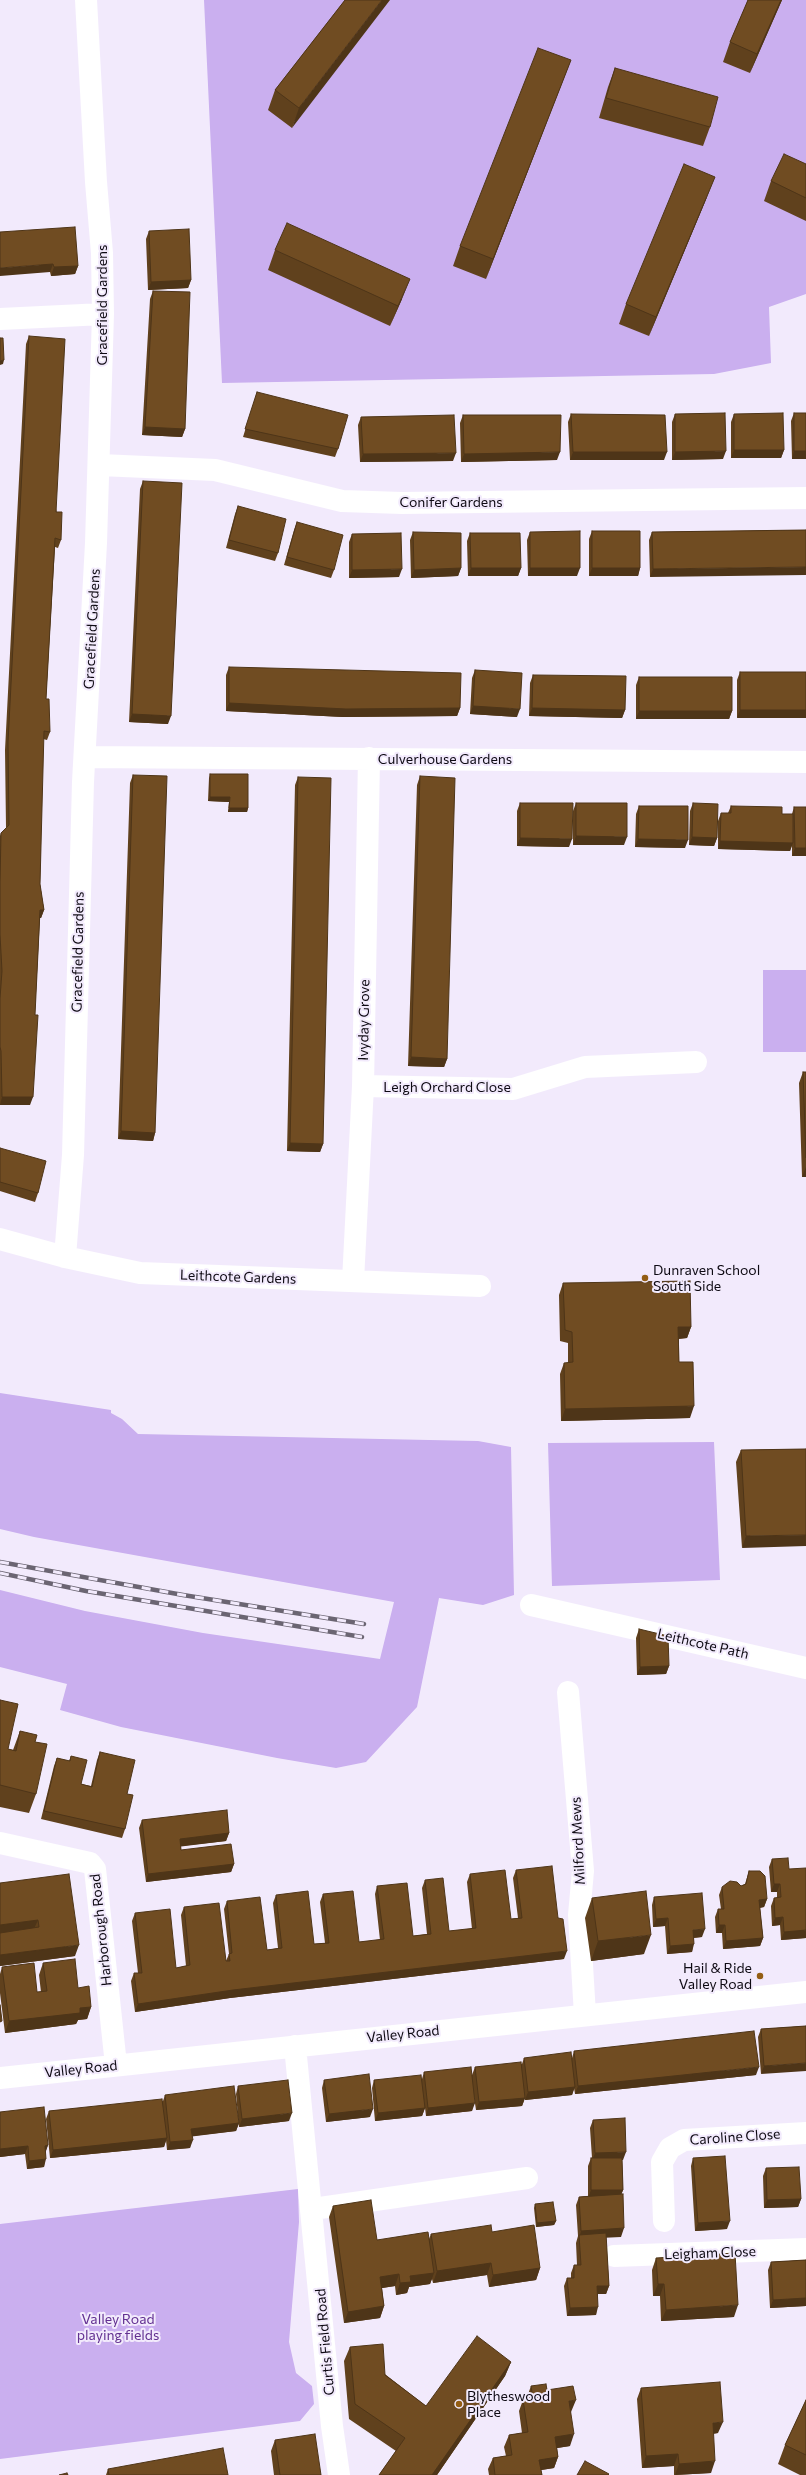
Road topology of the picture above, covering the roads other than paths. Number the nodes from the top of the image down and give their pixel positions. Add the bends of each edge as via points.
1 (86, 0) edge
2 (104, 314) junction
3 (0, 319) edge
4 (100, 465) junction
5 (806, 498) edge
6 (85, 757) junction
7 (369, 758) junction
8 (806, 762) edge
9 (696, 1062) dead end
10 (363, 1086) junction
11 (0, 1239) edge
12 (65, 1257) junction
13 (353, 1282) junction
14 (480, 1286) dead end
15 (531, 1605) dead end
16 (806, 1668) edge
17 (568, 1692) dead end
18 (0, 1843) edge
19 (806, 1992) edge
20 (585, 2015) junction
21 (296, 2046) junction
22 (116, 2065) junction
23 (0, 2078) edge
24 (806, 2133) edge
25 (527, 2178) dead end
26 (313, 2209) junction
27 (664, 2222) dead end
28 (806, 2249) edge
29 (614, 2256) dead end
30 (339, 2475) edge

1 - 2 street, Gracefield Gardens
2 - 3 street
2 - 4 street, Gracefield Gardens
4 - 5 street, Conifer Gardens via 215,470 342,501 402,503
4 - 6 street, Gracefield Gardens
6 - 7 street, Culverhouse Gardens
6 - 12 street, Gracefield Gardens via 73,1154
7 - 8 street, Culverhouse Gardens
7 - 10 street, Ivyday Grove
9 - 10 street, Leigh Orchard Close via 585,1068 514,1088
10 - 13 street, Ivyday Grove
11 - 12 street, Leithcote Gardens
12 - 13 street, Leithcote Gardens via 140,1273
13 - 14 street, Leithcote Gardens
15 - 16 street, Leithcote Path
17 - 20 street, Milford Mews via 583,1871 579,1916
18 - 22 street, Harborough Road via 90,1863 95,1869
19 - 20 street, Valley Road
20 - 21 street, Valley Road
21 - 22 street, Valley Road
21 - 26 street, Curtis Field Road
22 - 23 street, Valley Road
24 - 27 street, Caroline Close via 684,2140 670,2148 662,2162
25 - 26 street
26 - 30 street, Curtis Field Road via 332,2426
28 - 29 street, Leigham Close

